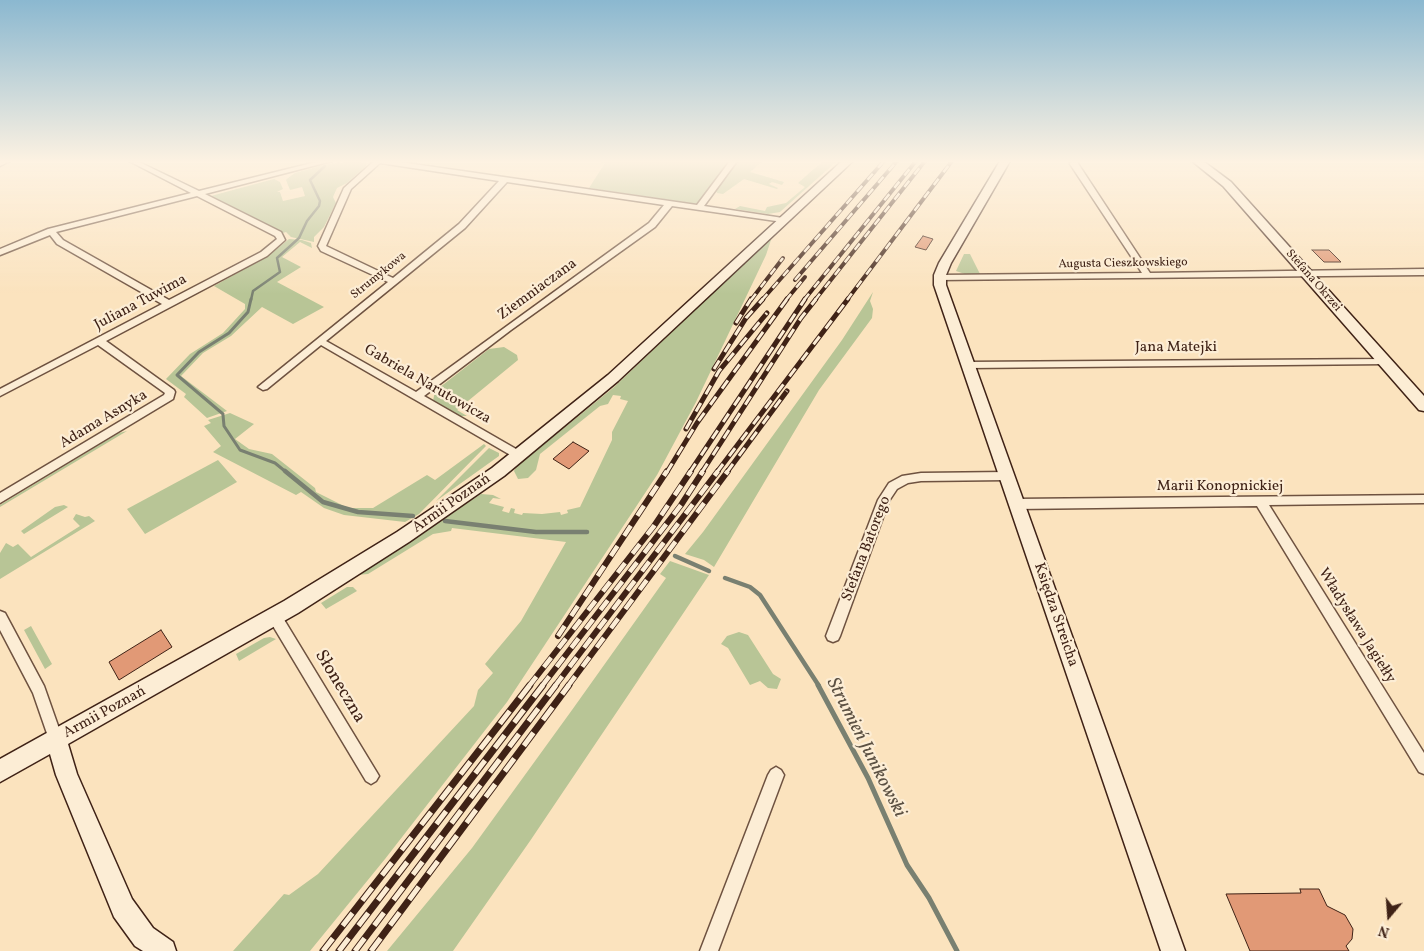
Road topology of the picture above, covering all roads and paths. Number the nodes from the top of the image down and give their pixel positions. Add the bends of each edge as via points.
1 (156, 205) edge
2 (219, 205) edge
3 (340, 205) edge
4 (481, 205) edge
5 (668, 205) edge
6 (684, 205) edge
7 (701, 205) edge
8 (800, 205) edge
9 (979, 205) edge
10 (1101, 205) edge
11 (1245, 205) edge
12 (699, 208) junction
13 (784, 220) junction
14 (51, 231) junction
15 (0, 252) edge
16 (1424, 272) edge
17 (1306, 273) junction
18 (1148, 276) junction
19 (940, 278) junction
20 (393, 281) junction
21 (169, 304) junction
22 (100, 341) junction
23 (320, 341) junction
24 (1384, 362) junction
25 (968, 365) junction
26 (263, 387) dead end
27 (0, 393) edge
28 (417, 396) junction
29 (1424, 406) edge
30 (519, 456) junction
31 (1007, 476) junction
32 (0, 500) edge
33 (1424, 500) edge
34 (1261, 502) junction
35 (1016, 504) junction
36 (0, 617) edge
37 (274, 617) junction
38 (833, 636) dead end
39 (56, 740) junction
40 (1424, 767) edge
41 (0, 771) edge
42 (776, 775) dead end
43 (371, 776) dead end
44 (164, 951) edge
45 (709, 951) edge
46 (1173, 951) edge

1 - 14 street
2 - 21 street, Juliana Tuwima via 273,232 281,240 269,250
3 - 20 street via 322,246
4 - 20 street, Strumykowa via 462,226
5 - 28 street, Ziemniaczana via 652,225
6 - 12 street
7 - 12 street
8 - 13 street, Armii Poznań
9 - 19 street via 945,262
10 - 18 street
11 - 17 street, Stefana Okrzei
12 - 13 street
13 - 30 street, Armii Poznań via 613,378
14 - 15 street
14 - 21 street via 60,242
16 - 17 street, Augusta Cieszkowskiego
17 - 18 street, Augusta Cieszkowskiego
17 - 24 street, Stefana Okrzei
18 - 19 street, Augusta Cieszkowskiego
19 - 25 street, Księdza Streicha
20 - 23 street, Strumykowa
21 - 22 street, Juliana Tuwima
22 - 27 street, Juliana Tuwima
22 - 32 street, Adama Asnyka via 168,390 169,397
23 - 26 street, Strumykowa
23 - 28 street, Gabriela Narutowicza
24 - 25 street, Jana Matejki
24 - 29 street, Stefana Okrzei
25 - 31 street, Księdza Streicha
28 - 30 street, Gabriela Narutowicza
30 - 37 street, Armii Poznań via 403,538
31 - 35 street, Księdza Streicha
31 - 38 street, Stefana Batorego via 921,477 906,479 893,486 884,500
33 - 34 street, Marii Konopnickiej
34 - 35 street, Marii Konopnickiej
34 - 40 street, Władysława Jagiełły
35 - 46 street, Księdza Streicha
36 - 39 street via 39,691
37 - 39 street, Armii Poznań
37 - 43 street, Słoneczna
39 - 41 street, Armii Poznań
39 - 44 street via 67,775 123,908 144,937
42 - 45 street

